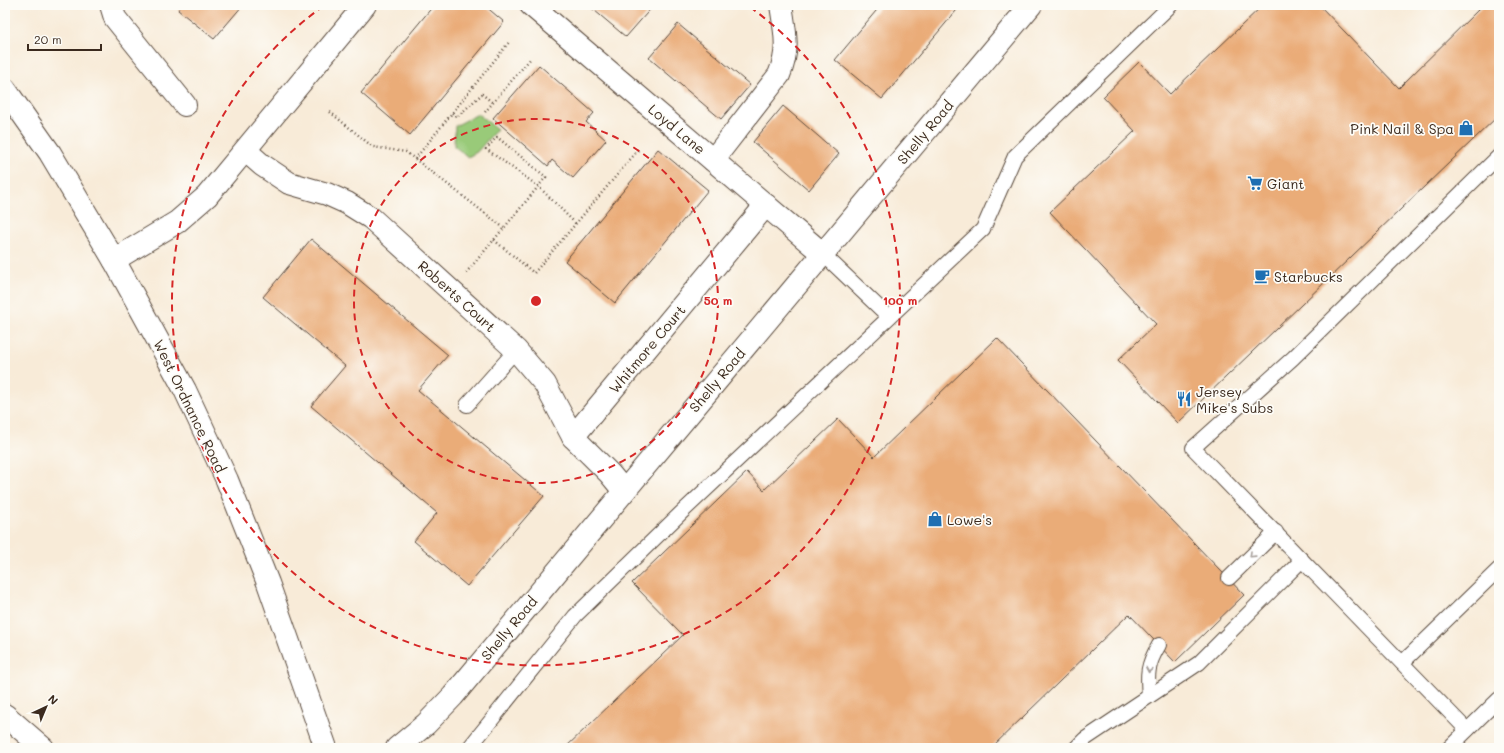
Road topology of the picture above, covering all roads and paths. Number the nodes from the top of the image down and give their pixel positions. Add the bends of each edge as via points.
1 (110, 5) edge
2 (365, 5) edge
3 (531, 5) edge
4 (780, 5) edge
5 (1031, 5) edge
6 (1171, 5) edge
7 (510, 41) dead end
8 (531, 58) dead end
9 (5, 89) edge
10 (493, 103) junction
11 (185, 105) dead end
12 (330, 112) dead end
13 (485, 112) dead end
14 (452, 113) junction
15 (639, 149) dead end
16 (246, 151) junction
17 (1499, 156) edge
18 (414, 159) junction
19 (713, 160) junction
20 (538, 186) junction
21 (766, 205) junction
22 (576, 224) junction
23 (504, 228) junction
24 (494, 240) junction
25 (823, 254) junction
26 (114, 260) junction
27 (465, 274) dead end
28 (888, 316) junction
29 (516, 350) junction
30 (466, 406) dead end
31 (573, 438) junction
32 (624, 491) junction
33 (1276, 532) junction
34 (1302, 560) junction
35 (1499, 569) edge
36 (1229, 578) dead end
37 (1159, 645) dead end
38 (1402, 663) junction
39 (1149, 696) junction
40 (1499, 699) edge
41 (5, 715) edge
42 (1468, 730) junction
43 (43, 748) edge
44 (326, 748) edge
45 (397, 748) edge
46 (469, 748) edge
47 (1076, 748) edge
48 (1449, 748) edge

1 - 11 street via 116,18
2 - 16 street
3 - 19 street, Loyd Lane
4 - 19 street via 786,41 785,60 779,75
5 - 25 street, Shelly Road
6 - 28 lane via 1015,156 983,228
7 - 14 path
8 - 10 path
9 - 26 street, West Ordnance Road via 50,152
10 - 13 path
10 - 14 path via 482,94 457,117
12 - 18 path via 373,147 406,152
14 - 18 path
15 - 22 path
16 - 26 street via 207,196 177,222
16 - 29 street, Roberts Court via 289,183 347,202 371,218
17 - 33 lane via 1293,358 1193,448
18 - 23 path
19 - 21 street, Loyd Lane
20 - 20 path via 546,177 497,137 486,149
20 - 22 path
20 - 23 path
21 - 25 street, Loyd Lane
21 - 31 street, Whitmore Court
22 - 24 path via 534,273
23 - 24 path
24 - 27 path
25 - 28 lane
25 - 32 street, Shelly Road
26 - 44 street, West Ordnance Road via 185,390 227,480 268,583
28 - 46 lane via 575,616
29 - 30 lane
29 - 31 street, Roberts Court via 545,384
31 - 32 street, Roberts Court
32 - 45 street, Shelly Road via 453,696 426,724
33 - 34 lane
33 -> 36 lane
34 - 38 lane
34 - 39 lane via 1199,663
35 - 38 lane
37 -> 39 lane via 1151,658 1147,672
38 - 42 lane
39 - 47 lane via 1085,739
40 - 42 lane
41 - 43 street
42 - 48 lane

